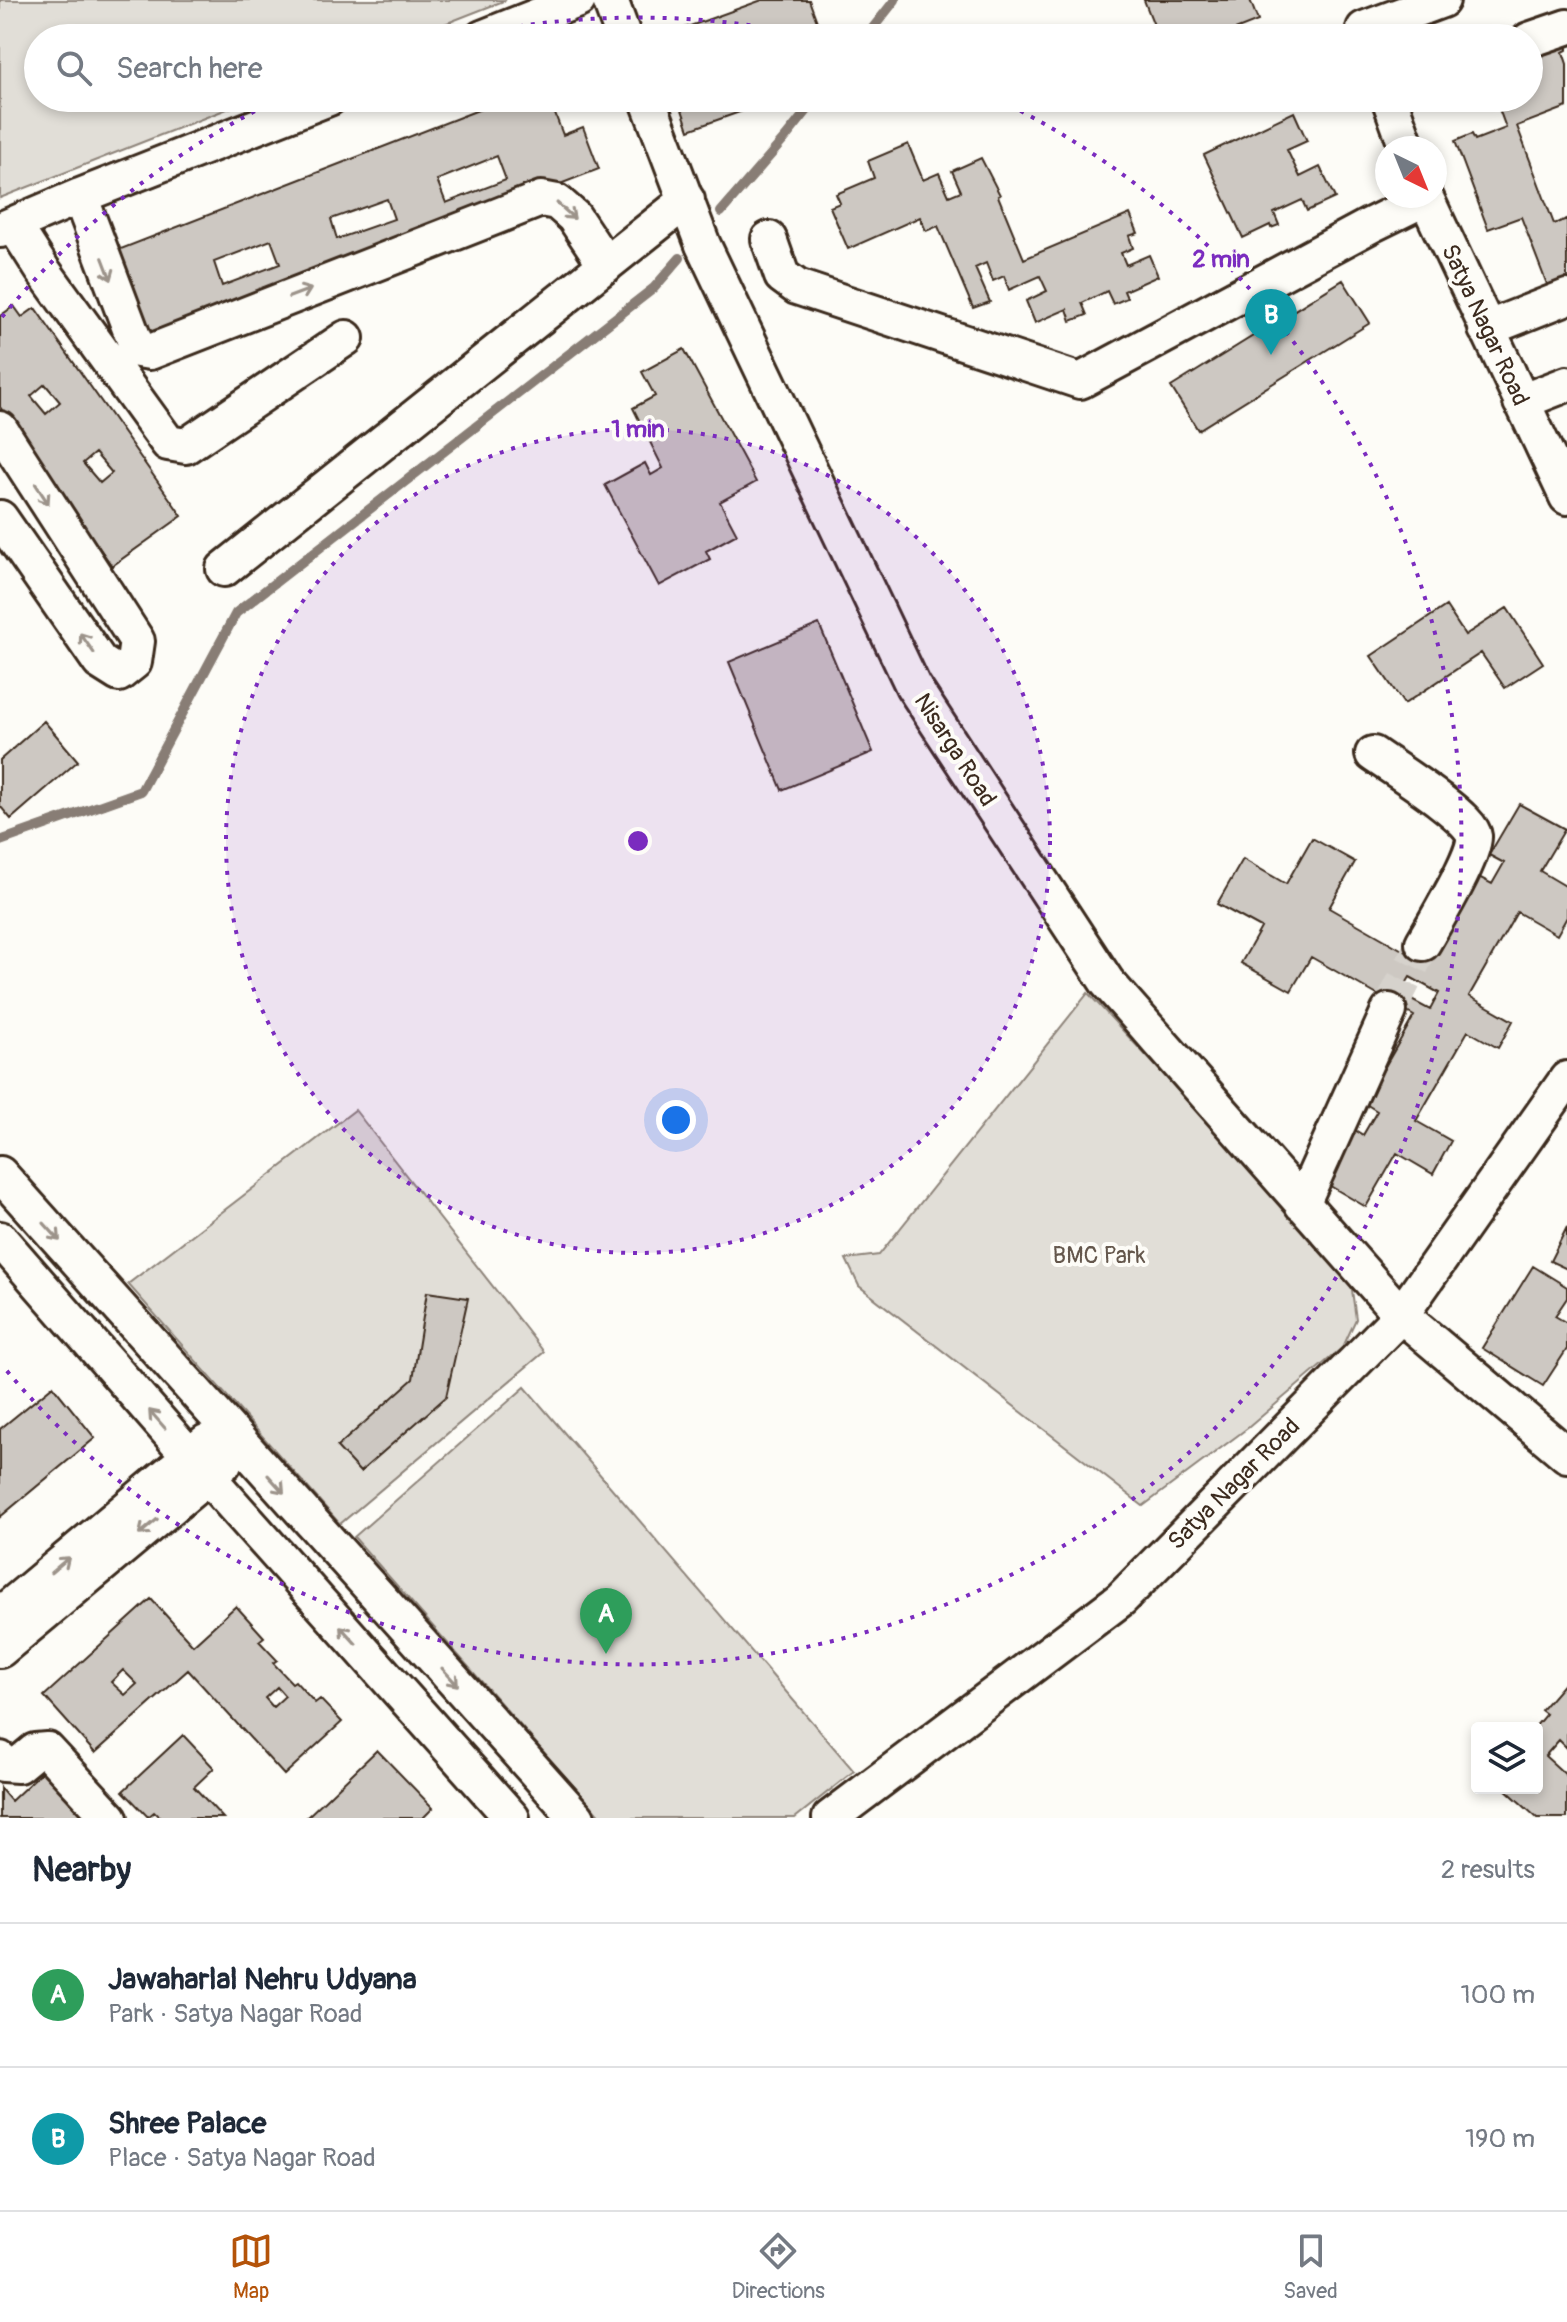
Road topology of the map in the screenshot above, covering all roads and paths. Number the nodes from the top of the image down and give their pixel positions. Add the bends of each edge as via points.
1 (578, 0) edge
2 (610, 0) edge
3 (1442, 0) edge
4 (1361, 22) edge
5 (517, 24) edge
6 (619, 24) edge
7 (1567, 27) edge
8 (1543, 35) edge
9 (293, 112) edge
10 (652, 112) edge
11 (1394, 112) edge
12 (1403, 136) edge
13 (80, 196) junction
14 (687, 200) junction
15 (1404, 208) edge
16 (1430, 208) edge
17 (7, 227) edge
18 (769, 239) dead end
19 (606, 265) junction
20 (1567, 297) edge
21 (1486, 329) junction
22 (346, 338) dead end
23 (1567, 384) edge
24 (1521, 402) junction
25 (0, 429) edge
26 (1567, 497) edge
27 (0, 518) edge
28 (224, 569) dead end
29 (1373, 754) dead end
30 (1423, 943) tunnel mouth
31 (1389, 1011) tunnel mouth
32 (1567, 1079) edge
33 (0, 1174) edge
34 (1302, 1204) junction
35 (0, 1239) edge
36 (1401, 1315) junction
37 (234, 1436) junction
38 (1567, 1455) edge
39 (199, 1467) junction
40 (0, 1615) edge
41 (0, 1650) edge
42 (0, 1759) edge
43 (494, 1812) edge
44 (110, 1818) edge
45 (577, 1818) edge
46 (830, 1818) edge

1 - 5 street
2 - 6 street
3 - 4 street
7 - 8 street
9 - 13 street
10 - 14 street, Nisarga Road
11 - 12 street
13 - 17 street
13 -> 19 street via 138,350 150,352 541,199 557,202 574,217
14 - 19 street
14 - 34 street, Nisarga Road via 703,245 913,686 1107,982
15 - 18 street via 1080,381 797,287 782,276
16 - 21 street, Satya Nagar Road
17 - 22 street via 168,443 186,446
19 - 28 street
20 - 21 street
21 - 24 street, Satya Nagar Road
23 - 24 street
24 - 26 street, Satya Nagar Road
25 -> 27 street via 137,641 134,662 119,674 100,662
29 - 30 street via 1454,811 1474,836
31 - 34 street
32 - 36 street, Satya Nagar Road
33 -> 37 street
34 - 36 street, Nisarga Road
39 -> 35 street
36 - 38 street, Nisarga Road
36 - 46 street, Satya Nagar Road via 1121,1599
37 - 39 street
37 -> 45 street
40 -> 39 street
39 -> 41 street
43 -> 39 street
42 - 44 street via 18,1765 35,1751 47,1750

